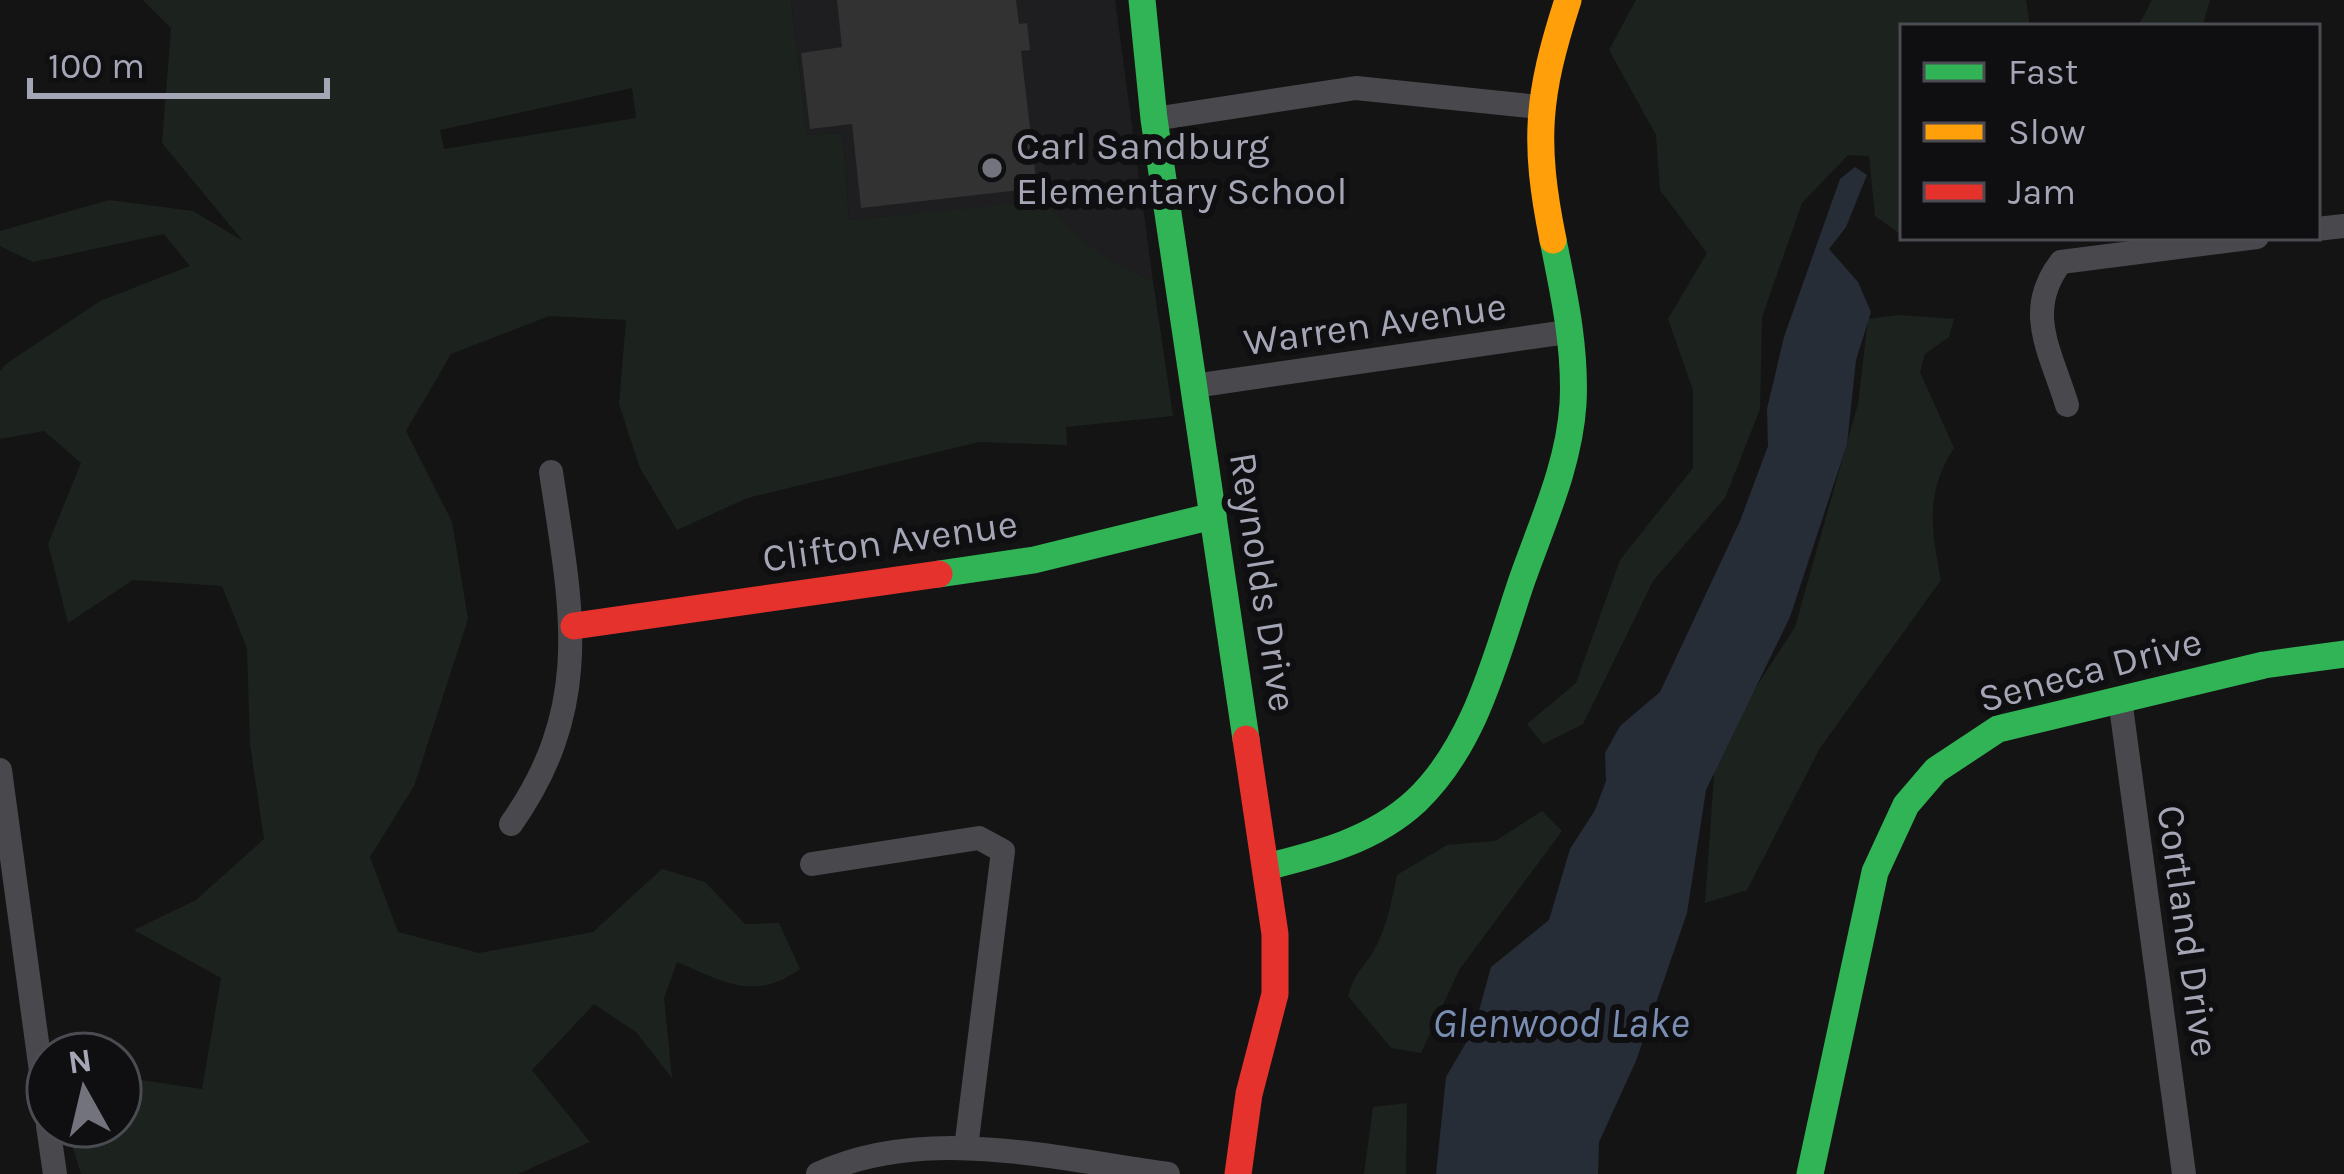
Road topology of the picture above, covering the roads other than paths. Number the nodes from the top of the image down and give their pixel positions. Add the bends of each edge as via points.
1 (1142, 0) edge
2 (1568, 0) edge
3 (1539, 107) junction
4 (1154, 119) junction
5 (2233, 240) edge
6 (1567, 332) junction
7 (1194, 386) junction
8 (2067, 405) dead end
9 (550, 472) dead end
10 (1214, 517) junction
11 (574, 626) junction
12 (2344, 654) edge
13 (2120, 699) junction
14 (0, 770) edge
15 (2, 804) edge
16 (511, 824) dead end
17 (812, 864) dead end
18 (1266, 867) junction
19 (34, 1030) edge
20 (967, 1148) junction
21 (818, 1174) edge
22 (1168, 1174) edge
23 (1238, 1174) edge
24 (1810, 1174) edge
25 (2184, 1174) edge

1 - 4 street, Reynolds Drive
2 - 3 street
3 - 4 street via 1356,88
3 - 6 street
4 - 7 street, Reynolds Drive
5 - 8 street via 2061,262 2042,286 2039,314
6 - 7 street, Warren Avenue
6 - 18 street via 1573,401 1559,474 1460,747 1394,821 1332,853
7 - 10 street, Reynolds Drive
9 - 11 street
10 - 11 street, Clifton Avenue via 1034,560
10 - 18 street, Reynolds Drive
11 - 16 street via 572,681 556,745
12 - 13 street, Seneca Drive
13 - 24 street, Seneca Drive via 1969,742 1901,807 1875,872
13 - 25 street, Cortland Drive
14 - 15 street
15 - 19 street
17 - 20 street via 979,838 1003,851
18 - 23 street, Reynolds Drive via 1278,962
20 - 21 street via 875,1156
20 - 22 street

